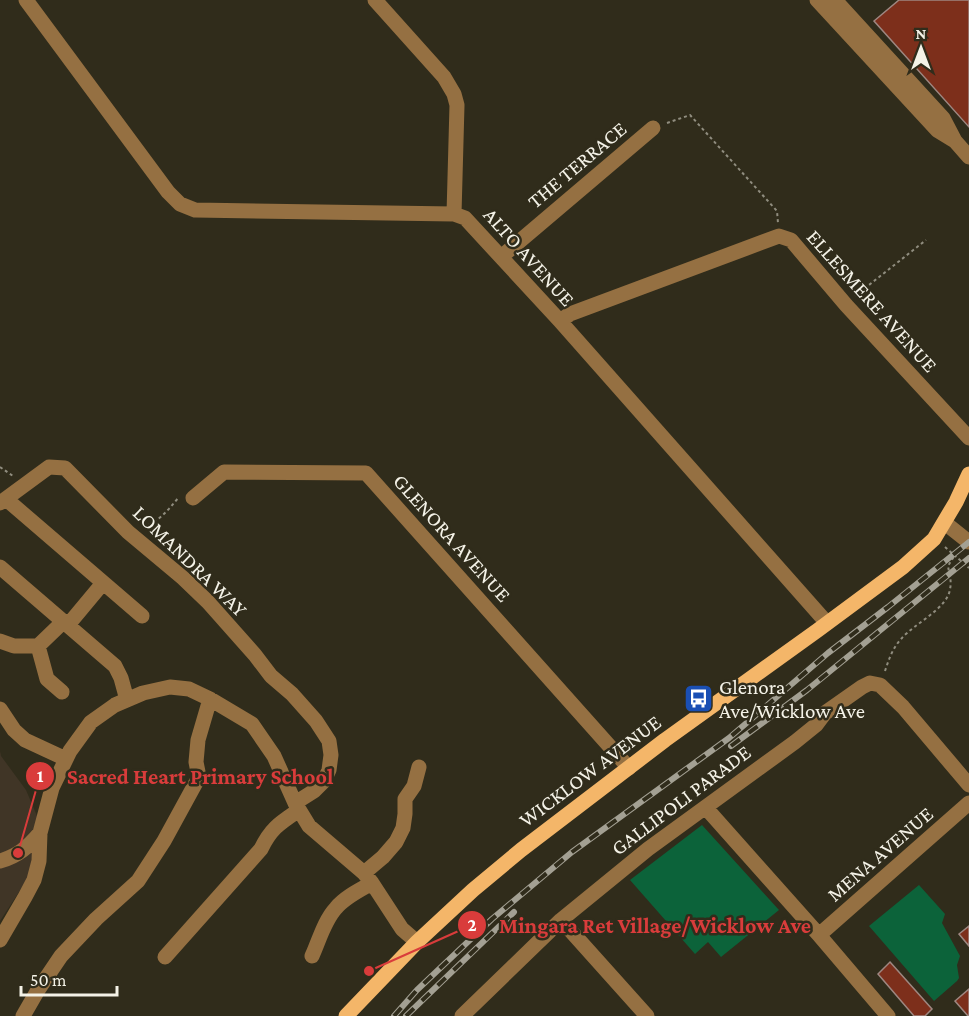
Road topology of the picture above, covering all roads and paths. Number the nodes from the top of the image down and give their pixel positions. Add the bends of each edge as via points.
1 (26, 0) edge
2 (375, 0) edge
3 (817, 0) edge
4 (835, 0) edge
5 (653, 128) joint
6 (955, 141) junction
7 (969, 157) edge
8 (454, 214) junction
9 (779, 236) junction
10 (926, 240) dead end
11 (501, 257) junction
12 (846, 304) junction
13 (560, 321) junction
14 (969, 438) edge
15 (969, 474) edge
16 (194, 498) joint
17 (3, 502) edge
18 (945, 523) junction
19 (128, 532) junction
20 (966, 540) edge
21 (955, 555) junction
22 (0, 567) edge
23 (969, 567) edge
24 (103, 583) junction
25 (142, 616) dead end
26 (66, 623) junction
27 (827, 623) junction
28 (0, 641) edge
29 (38, 646) junction
30 (880, 685) junction
31 (62, 692) dead end
32 (210, 699) junction
33 (127, 700) junction
34 (0, 709) edge
35 (66, 759) junction
36 (419, 767) dead end
37 (629, 768) junction
38 (969, 785) edge
39 (969, 803) edge
40 (297, 806) junction
41 (706, 808) junction
42 (40, 833) junction
43 (0, 861) edge
44 (368, 878) junction
45 (561, 920) junction
46 (819, 935) junction
47 (0, 940) edge
48 (417, 942) junction
49 (312, 956) dead end
50 (165, 957) dead end
51 (23, 1016) edge
52 (346, 1016) edge
53 (462, 1016) edge
54 (647, 1016) edge
55 (888, 1016) edge

1 - 8 street, ALTO AVENUE via 180,204 195,210
2 - 8 street via 444,77 454,94
3 - 6 street via 937,130
4 - 6 street via 943,118
5 - 9 path via 690,116 777,211
5 - 11 street, THE TERRACE
6 - 7 street
8 - 11 street, ALTO AVENUE via 465,218
9 - 12 street, ELLESMERE AVENUE via 791,240
9 - 13 street, ELLESMERE AVENUE
10 - 12 path
11 - 13 street, ALTO AVENUE
12 - 14 street, ELLESMERE AVENUE
13 - 27 street, ALTO AVENUE
15 - 18 main road, WICKLOW AVENUE
16 - 19 path via 180,496 151,525
16 - 37 street, GLENORA AVENUE via 224,472 366,473
17 - 19 street, LOMANDRA WAY via 50,467 65,468
17 - 24 street
18 - 20 street
18 - 27 main road, WICKLOW AVENUE via 930,544 903,567
19 - 40 street, LOMANDRA WAY via 208,602 271,676 292,693 329,741 331,755 324,781
20 - 21 path
21 - 23 path
21 - 30 path via 948,566 950,591 940,607 901,638
22 - 26 street
24 - 25 street
24 - 26 street
26 - 29 street
26 - 33 street via 115,666
27 - 37 main road, WICKLOW AVENUE
28 - 29 street via 14,646
29 - 31 street via 47,679
30 - 38 street
30 - 41 street, GALLIPOLI PARADE via 870,683 862,687 825,713 795,742
32 - 33 street via 189,689 170,687
32 - 40 street via 252,724 274,756
32 - 51 street via 198,740 199,777 164,841 138,881 61,956
33 - 35 street via 91,722
34 - 35 street via 25,740
35 - 42 street via 51,788
36 - 44 street via 414,786 405,799 403,828
37 - 48 main road, WICKLOW AVENUE via 521,850
39 - 46 street, MENA AVENUE
40 - 44 street via 309,826
40 - 50 street, LOMANDRA WAY
41 - 45 street, GALLIPOLI PARADE via 648,849
41 - 46 street
42 - 43 street via 27,848
42 - 47 street via 34,880
44 - 48 street via 402,929
44 - 49 street via 336,908
45 - 53 street, GALLIPOLI PARADE
45 - 54 street
46 - 55 street
48 - 52 main road, WICKLOW AVENUE

